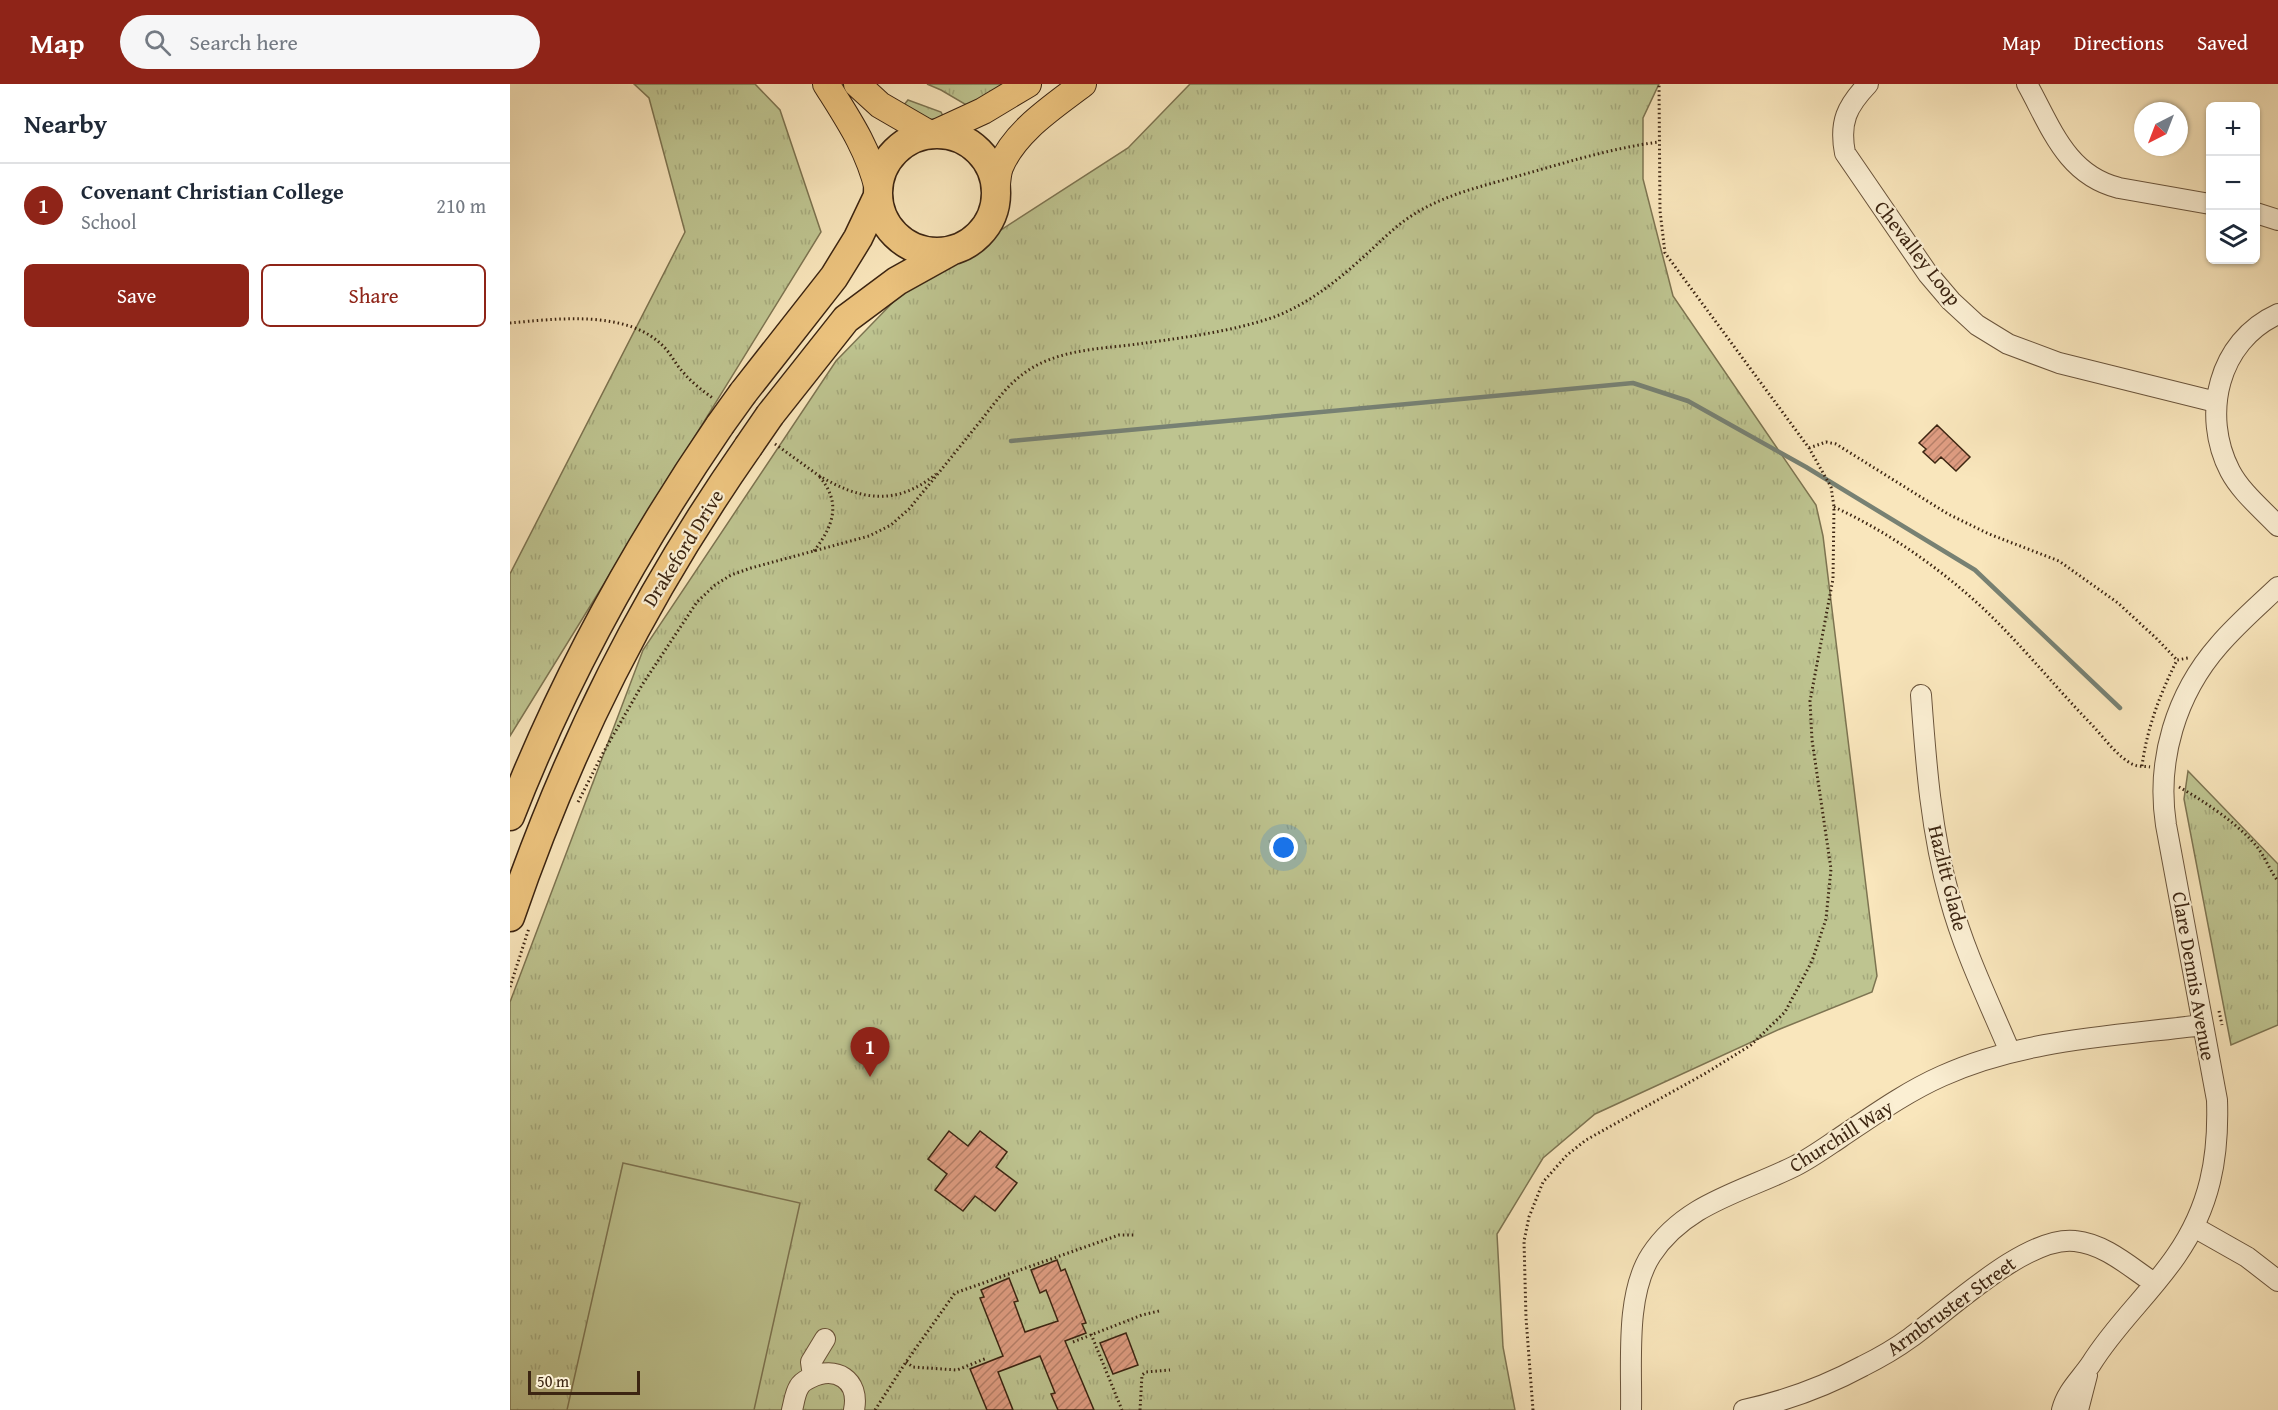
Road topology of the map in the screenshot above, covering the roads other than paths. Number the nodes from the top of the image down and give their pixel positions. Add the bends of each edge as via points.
1 (826, 84) edge
2 (857, 84) edge
3 (1029, 84) edge
4 (1083, 84) edge
5 (1868, 84) edge
6 (2027, 84) edge
7 (932, 134) junction
8 (878, 193) junction
9 (996, 195) junction
10 (2206, 203) edge
11 (2260, 214) edge
12 (2278, 220) edge
13 (953, 250) junction
14 (2278, 314) edge
15 (2216, 402) junction
16 (2278, 526) edge
17 (2278, 587) edge
18 (1921, 695) dead end
19 (510, 816) edge
20 (520, 921) edge
21 (2203, 1025) junction
22 (2010, 1052) junction
23 (2193, 1227) junction
24 (2278, 1281) edge
25 (2154, 1283) junction
26 (825, 1339) dead end
27 (2089, 1366) junction
28 (813, 1376) junction
29 (792, 1410) edge
30 (854, 1410) edge
31 (1631, 1410) edge
32 (1744, 1410) edge
33 (2062, 1410) edge
34 (2078, 1410) edge

1 - 8 main road via 872,163
2 - 7 main road via 880,105
3 - 7 main road
4 - 9 main road via 1026,130 1010,149 999,169
5 - 15 street, Chevalley Loop via 1847,111 1842,137 1845,153 1928,274 1977,325 2024,352
6 - 10 street via 2063,149 2086,175 2119,188
7 - 8 highway via 910,140 894,152 883,170
7 - 9 highway via 953,136 971,144 985,158 994,176
8 - 13 highway via 881,213 903,241 927,251
8 - 19 highway, Drakeford Drive via 858,238 834,277 728,408 619,585 552,714
9 - 13 highway via 993,214 984,230 970,243
11 - 12 street
13 - 20 highway, Drakeford Drive via 897,281 846,319 666,572 588,720 546,816
14 - 15 street via 2252,331 2230,358
15 - 16 street via 2221,452 2231,473
17 - 21 street, Clare Dennis Avenue via 2220,644 2190,685 2170,737 2162,803
18 - 22 street, Hazlitt Glade via 1936,843 1950,901
21 - 22 street, Churchill Way
21 - 23 street, Clare Dennis Avenue via 2217,1100 2218,1136 2213,1173
22 - 31 street, Churchill Way via 1922,1085 1804,1162 1700,1208 1668,1233 1651,1255 1636,1292
23 - 24 street via 2247,1257
23 - 25 street, Clare Dennis Avenue
25 - 27 street, Clare Dennis Avenue
25 - 32 street, Armbruster Street via 2094,1244 2073,1240 2040,1246 2019,1256 1908,1340 1863,1366 1816,1388
26 - 28 street via 811,1362
27 - 33 street, Clare Dennis Avenue via 2066,1396
27 - 34 street, Clare Dennis Avenue
28 - 29 street via 798,1388
28 - 30 street via 843,1376 852,1386

